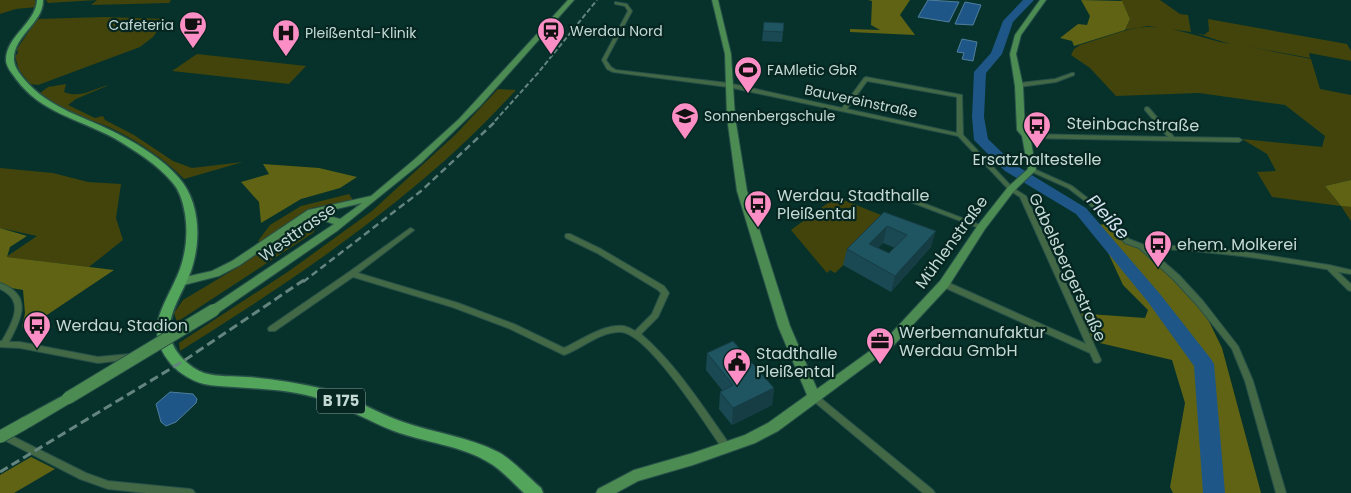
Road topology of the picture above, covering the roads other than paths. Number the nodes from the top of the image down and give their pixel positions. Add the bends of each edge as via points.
1 (40, 0) edge
2 (571, 0) edge
3 (715, 0) edge
4 (1043, 0) edge
5 (616, 3) dead end
6 (1072, 74) dead end
7 (728, 85) junction
8 (1019, 85) junction
9 (844, 108) junction
10 (1147, 109) dead end
11 (960, 135) junction
12 (1026, 136) junction
13 (1173, 139) junction
14 (1239, 140) dead end
15 (1027, 175) junction
16 (1011, 189) junction
17 (379, 194) junction
18 (902, 197) dead end
19 (332, 208) junction
20 (344, 220) junction
21 (296, 221) junction
22 (981, 227) junction
23 (411, 230) dead end
24 (568, 236) dead end
25 (1141, 246) junction
26 (1329, 267) junction
27 (1351, 272) edge
28 (352, 274) junction
29 (180, 282) junction
30 (944, 284) junction
31 (0, 286) edge
32 (1351, 288) edge
33 (272, 329) dead end
34 (637, 334) junction
35 (2, 344) edge
36 (167, 345) junction
37 (1092, 350) junction
38 (1097, 360) dead end
39 (814, 397) junction
40 (0, 436) edge
41 (727, 448) junction
42 (190, 493) edge
43 (535, 493) edge
44 (603, 493) edge
45 (930, 493) edge
46 (1281, 493) edge

1 - 29 main road via 40,7 11,53 12,68 43,103 124,141 180,185 191,215 192,235
2 - 17 street, Westtrasse via 446,136
3 - 7 street via 728,54
4 - 8 street via 1018,35 1013,54
5 - 7 street, Bauvereinstraße via 626,5 630,11 604,60 609,68
6 - 8 street via 1056,80
7 - 9 street, Bauvereinstraße
7 - 39 street via 742,191 784,326
8 - 12 street via 1021,130
9 - 11 street, Bauvereinstraße
9 - 11 street via 866,79 960,96
10 - 13 street
11 - 16 street, Gabelsbergerstraße
12 - 13 street, Steinbachstraße
12 - 15 street
13 - 14 street, Steinbachstraße
15 - 16 street, Mühlenstraße
15 - 25 street via 1070,187 1092,204 1127,241
16 - 22 street, Mühlenstraße
16 - 37 street, Gabelsbergerstraße via 1023,196
17 - 19 street
17 - 20 street, Westtrasse
18 - 22 street
19 - 20 street via 340,210
19 - 21 street via 317,209
20 - 21 street via 317,216
20 - 40 street, Westtrasse, bridge via 214,310
21 - 29 street via 224,270
22 - 30 street, Mühlenstraße
23 - 28 street
24 - 34 street via 599,251 665,293 655,315
25 - 26 street via 1278,258
25 - 46 street via 1194,296 1235,348 1249,382
26 - 27 street
26 - 32 street
28 - 33 street
28 - 34 street via 464,308 564,352 612,330 625,329
29 - 36 main road via 165,315
30 - 37 street
30 - 39 street, Mühlenstraße via 889,343
31 - 35 street via 12,290 18,297 19,310 14,326
34 - 41 street via 658,354
35 - 36 street via 111,360 136,356
36 - 43 main road, B 175 via 174,359 196,376 307,390 349,404 399,427 485,453 503,463
37 - 38 street, Gabelsbergerstraße
39 - 41 street, Mühlenstraße via 773,427
39 - 45 street
40 - 42 street via 108,485
41 - 44 street, Mühlenstraße via 634,476

